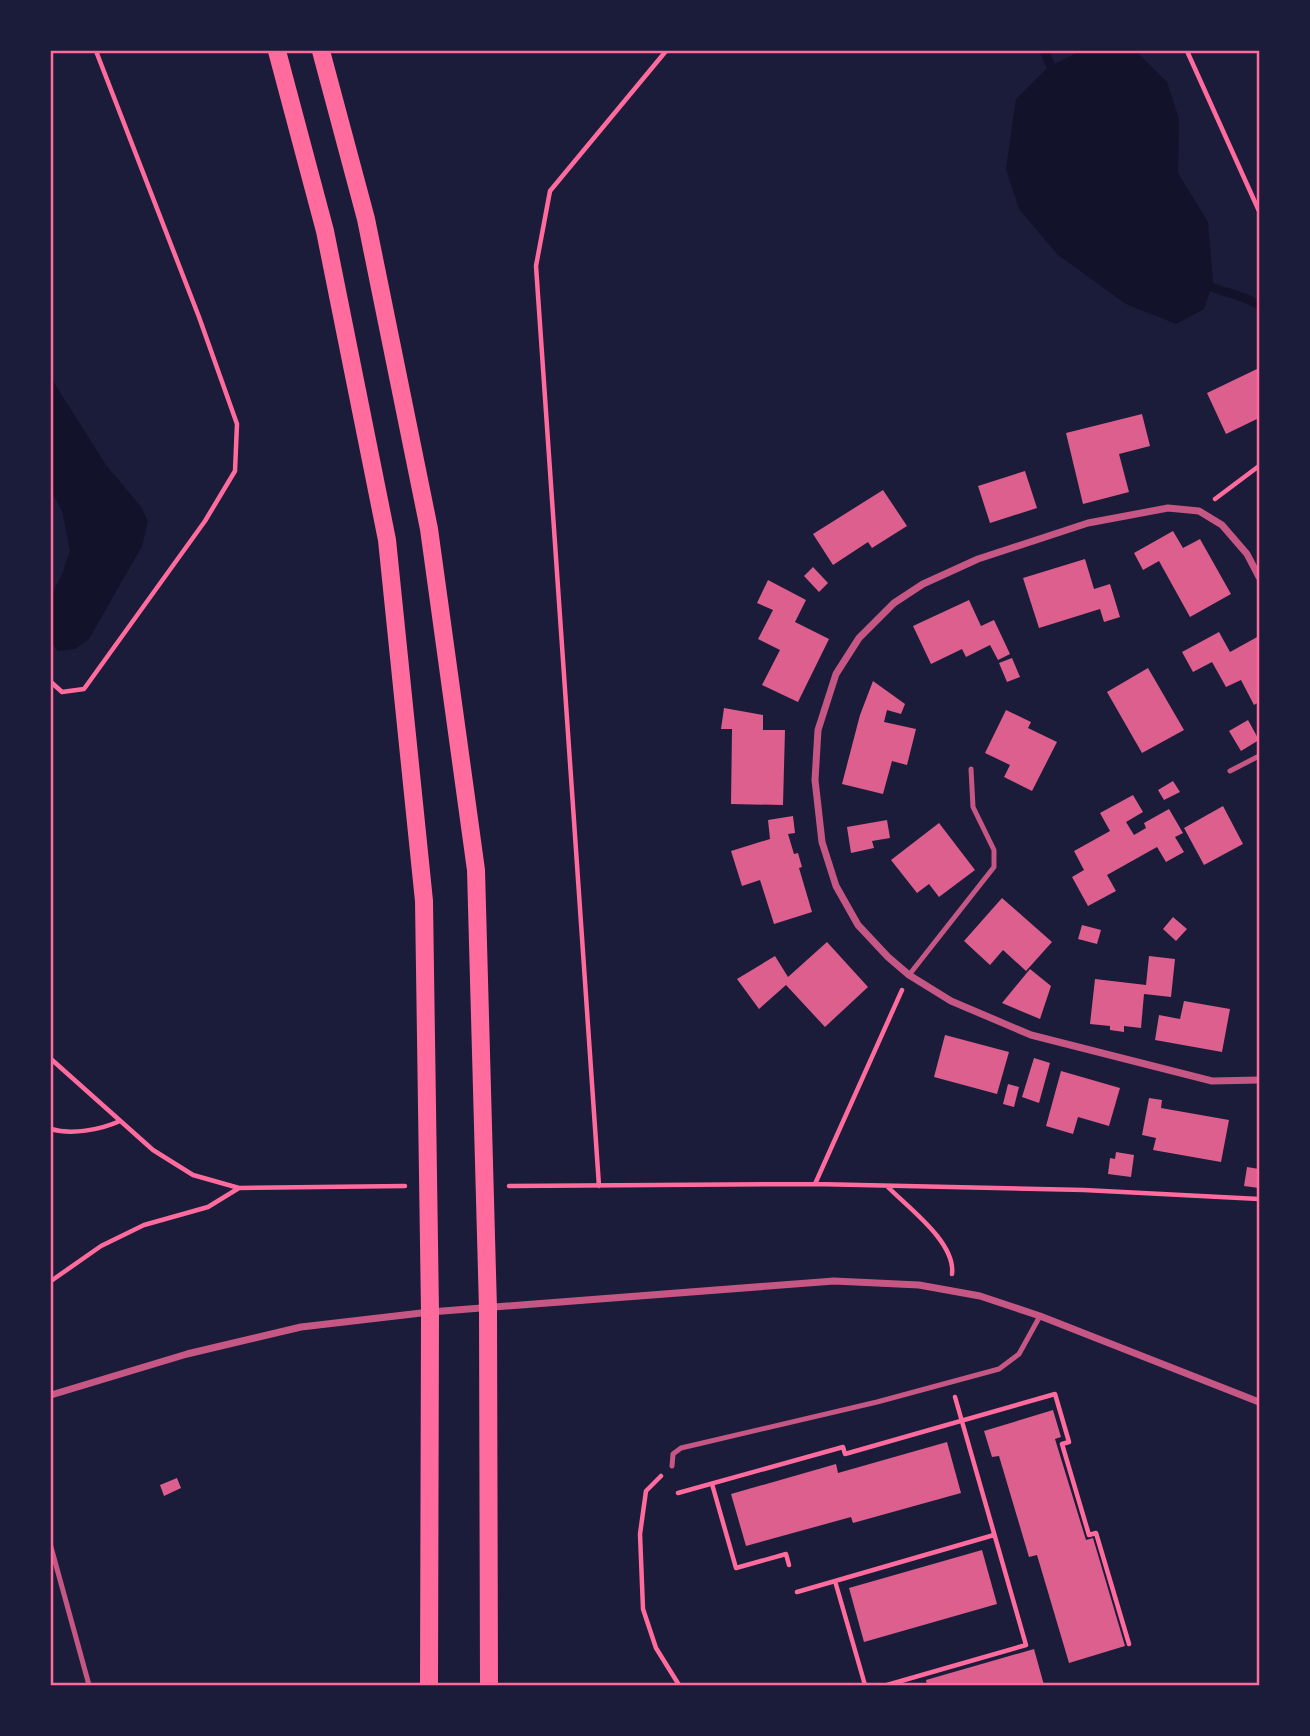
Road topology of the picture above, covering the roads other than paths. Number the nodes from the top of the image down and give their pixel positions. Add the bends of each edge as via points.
1 (277, 51) edge
2 (321, 51) edge
3 (1259, 577) edge
4 (1259, 756) edge
5 (971, 769) dead end
6 (1230, 771) dead end
7 (909, 975) junction
8 (1259, 1080) edge
9 (488, 1309) junction
10 (430, 1312) junction
11 (1040, 1316) junction
12 (51, 1395) edge
13 (1259, 1402) edge
14 (672, 1466) road end
15 (51, 1547) edge
16 (89, 1685) edge
17 (429, 1685) edge
18 (489, 1685) edge

1 - 10 main road via 325,231 387,540 424,901
2 - 9 main road via 366,219 429,529 476,870
3 - 7 street via 1247,554 1222,525 1199,511 1168,508 1088,523 967,564 894,603 859,638 836,674 818,730 815,780 822,842 836,886 858,925
4 - 6 lane
5 - 7 lane via 973,807 994,850 994,867
7 - 8 street via 951,1001 1031,1035 1212,1081
9 - 10 street
9 - 11 street via 834,1281 950,1290
9 - 18 main road
10 - 12 street via 301,1326
10 - 17 main road
11 - 13 street
11 - 14 lane via 1019,1354 999,1369 681,1448 673,1454
15 - 16 lane

